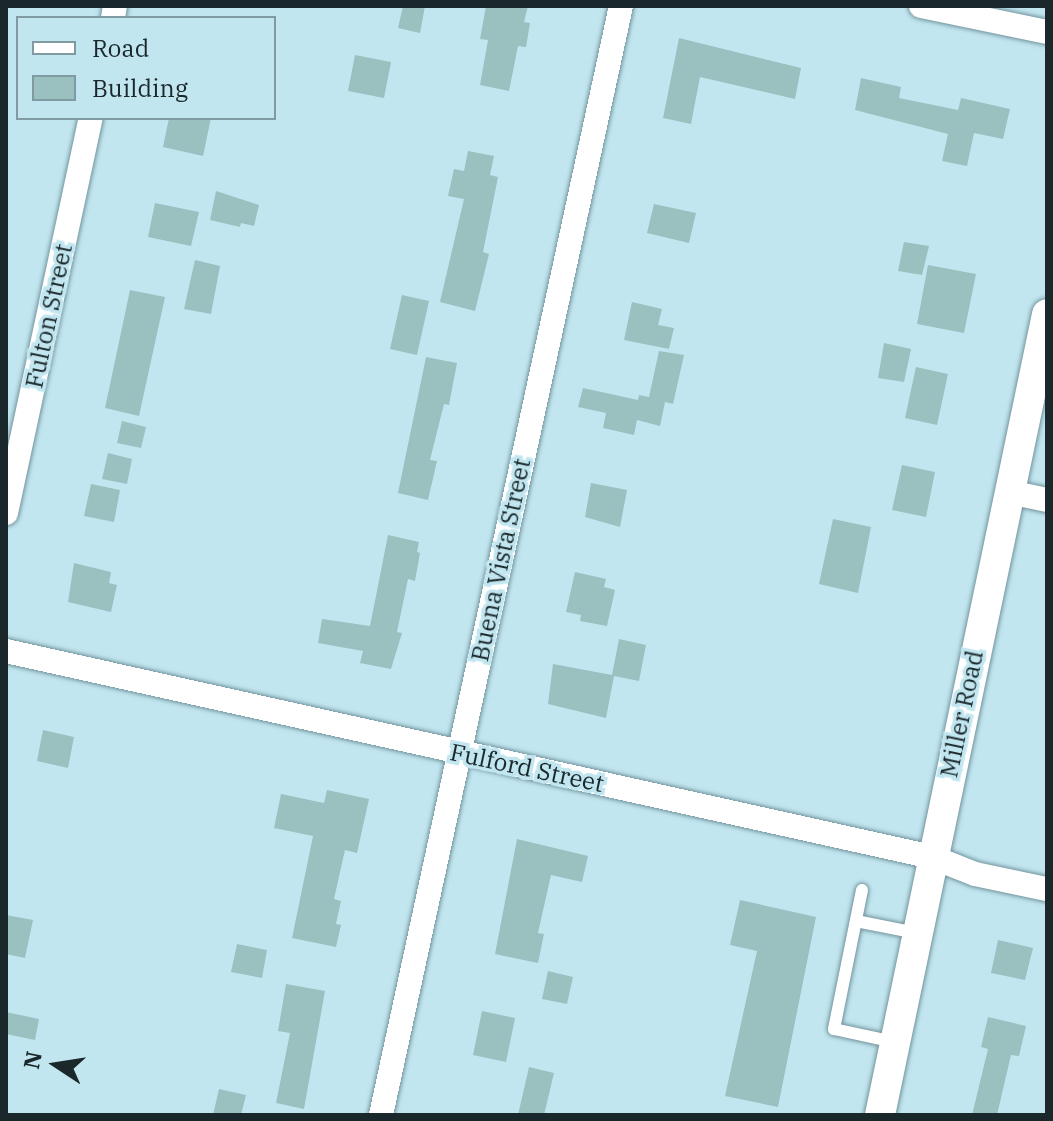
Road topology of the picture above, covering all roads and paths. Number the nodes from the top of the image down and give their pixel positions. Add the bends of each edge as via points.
1 (621, 6) edge
2 (921, 6) edge
3 (1047, 32) edge
4 (91, 120) edge
5 (1047, 314) edge
6 (1009, 492) junction
7 (1047, 500) edge
8 (6, 513) edge
9 (6, 651) edge
10 (459, 753) junction
11 (932, 857) junction
12 (1047, 889) edge
13 (862, 890) dead end
14 (856, 921) junction
15 (917, 933) junction
16 (894, 1042) junction
17 (381, 1115) edge
18 (880, 1115) edge

1 - 10 street, Buena Vista Street
2 - 3 street
4 - 8 street, Fulton Street
5 - 6 street, Miller Road
6 - 7 street
6 - 11 street, Miller Road
9 - 10 street, Fulford Street
10 - 11 street, Fulford Street
10 - 17 street, Buena Vista Street
11 - 12 street, Fulford Street via 975,874
11 - 15 street, Miller Road
13 - 14 lane
14 - 15 lane
14 - 16 lane via 834,1029
15 - 16 street, Miller Road
16 - 18 street, Miller Road

